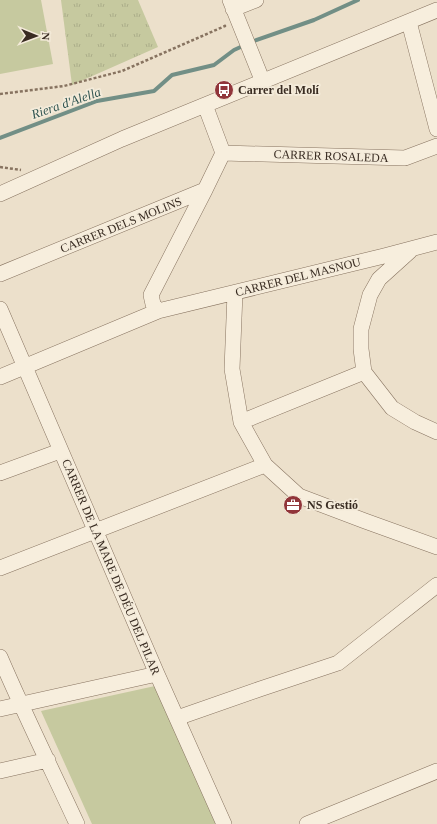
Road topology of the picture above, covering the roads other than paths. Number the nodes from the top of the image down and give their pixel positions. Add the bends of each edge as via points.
1 (256, 0) edge
2 (232, 5) edge
3 (437, 10) edge
4 (409, 22) junction
5 (263, 82) junction
6 (205, 105) junction
7 (437, 129) edge
8 (437, 146) edge
9 (223, 153) junction
10 (205, 190) junction
11 (0, 194) edge
12 (437, 242) edge
13 (414, 248) junction
14 (361, 262) junction
15 (0, 274) edge
16 (379, 279) junction
17 (235, 293) junction
18 (0, 309) edge
19 (158, 311) junction
20 (24, 366) junction
21 (364, 372) junction
22 (0, 377) edge
23 (241, 422) junction
24 (437, 432) edge
25 (60, 451) junction
26 (265, 465) junction
27 (0, 473) edge
28 (96, 531) junction
29 (437, 547) edge
30 (0, 568) edge
31 (437, 585) edge
32 (0, 657) edge
33 (157, 674) junction
34 (20, 705) junction
35 (0, 709) edge
36 (177, 718) junction
37 (48, 760) junction
38 (0, 771) edge
39 (437, 771) edge
40 (77, 824) edge
41 (224, 824) edge
42 (307, 824) edge

1 - 2 street
2 - 5 street
3 - 4 street
4 - 5 street
4 - 7 street
5 - 6 street
6 - 9 street
6 - 11 street
8 - 9 street, CARRER ROSALEDA via 405,158
9 - 10 street
10 - 15 street, CARRER DELS MOLINS
10 - 19 street via 152,295 153,304
12 - 13 street, CARRER DEL MASNOU
13 - 14 street, CARRER DEL MASNOU
13 - 16 street
14 - 16 street
14 - 17 street, CARRER DEL MASNOU
16 - 21 street via 370,295 361,328
17 - 19 street, CARRER DEL MASNOU
17 - 23 street via 232,368
18 - 20 street, CARRER DE LA MARE DE DÉU DEL PILAR
19 - 20 street, CARRER DEL MASNOU
20 - 22 street, CARRER DEL MASNOU
20 - 25 street, CARRER DE LA MARE DE DÉU DEL PILAR
21 - 23 street
21 - 24 street via 392,408
23 - 26 street
25 - 27 street
25 - 28 street, CARRER DE LA MARE DE DÉU DEL PILAR
26 - 28 street
26 - 29 street via 299,496
28 - 30 street
28 - 33 street, CARRER DE LA MARE DE DÉU DEL PILAR
31 - 36 street via 338,663
32 - 34 street
33 - 34 street
33 - 36 street, CARRER DE LA MARE DE DÉU DEL PILAR
34 - 35 street
34 - 37 street
36 - 41 street, CARRER DE LA MARE DE DÉU DEL PILAR
37 - 38 street
37 - 40 street
39 - 42 street

